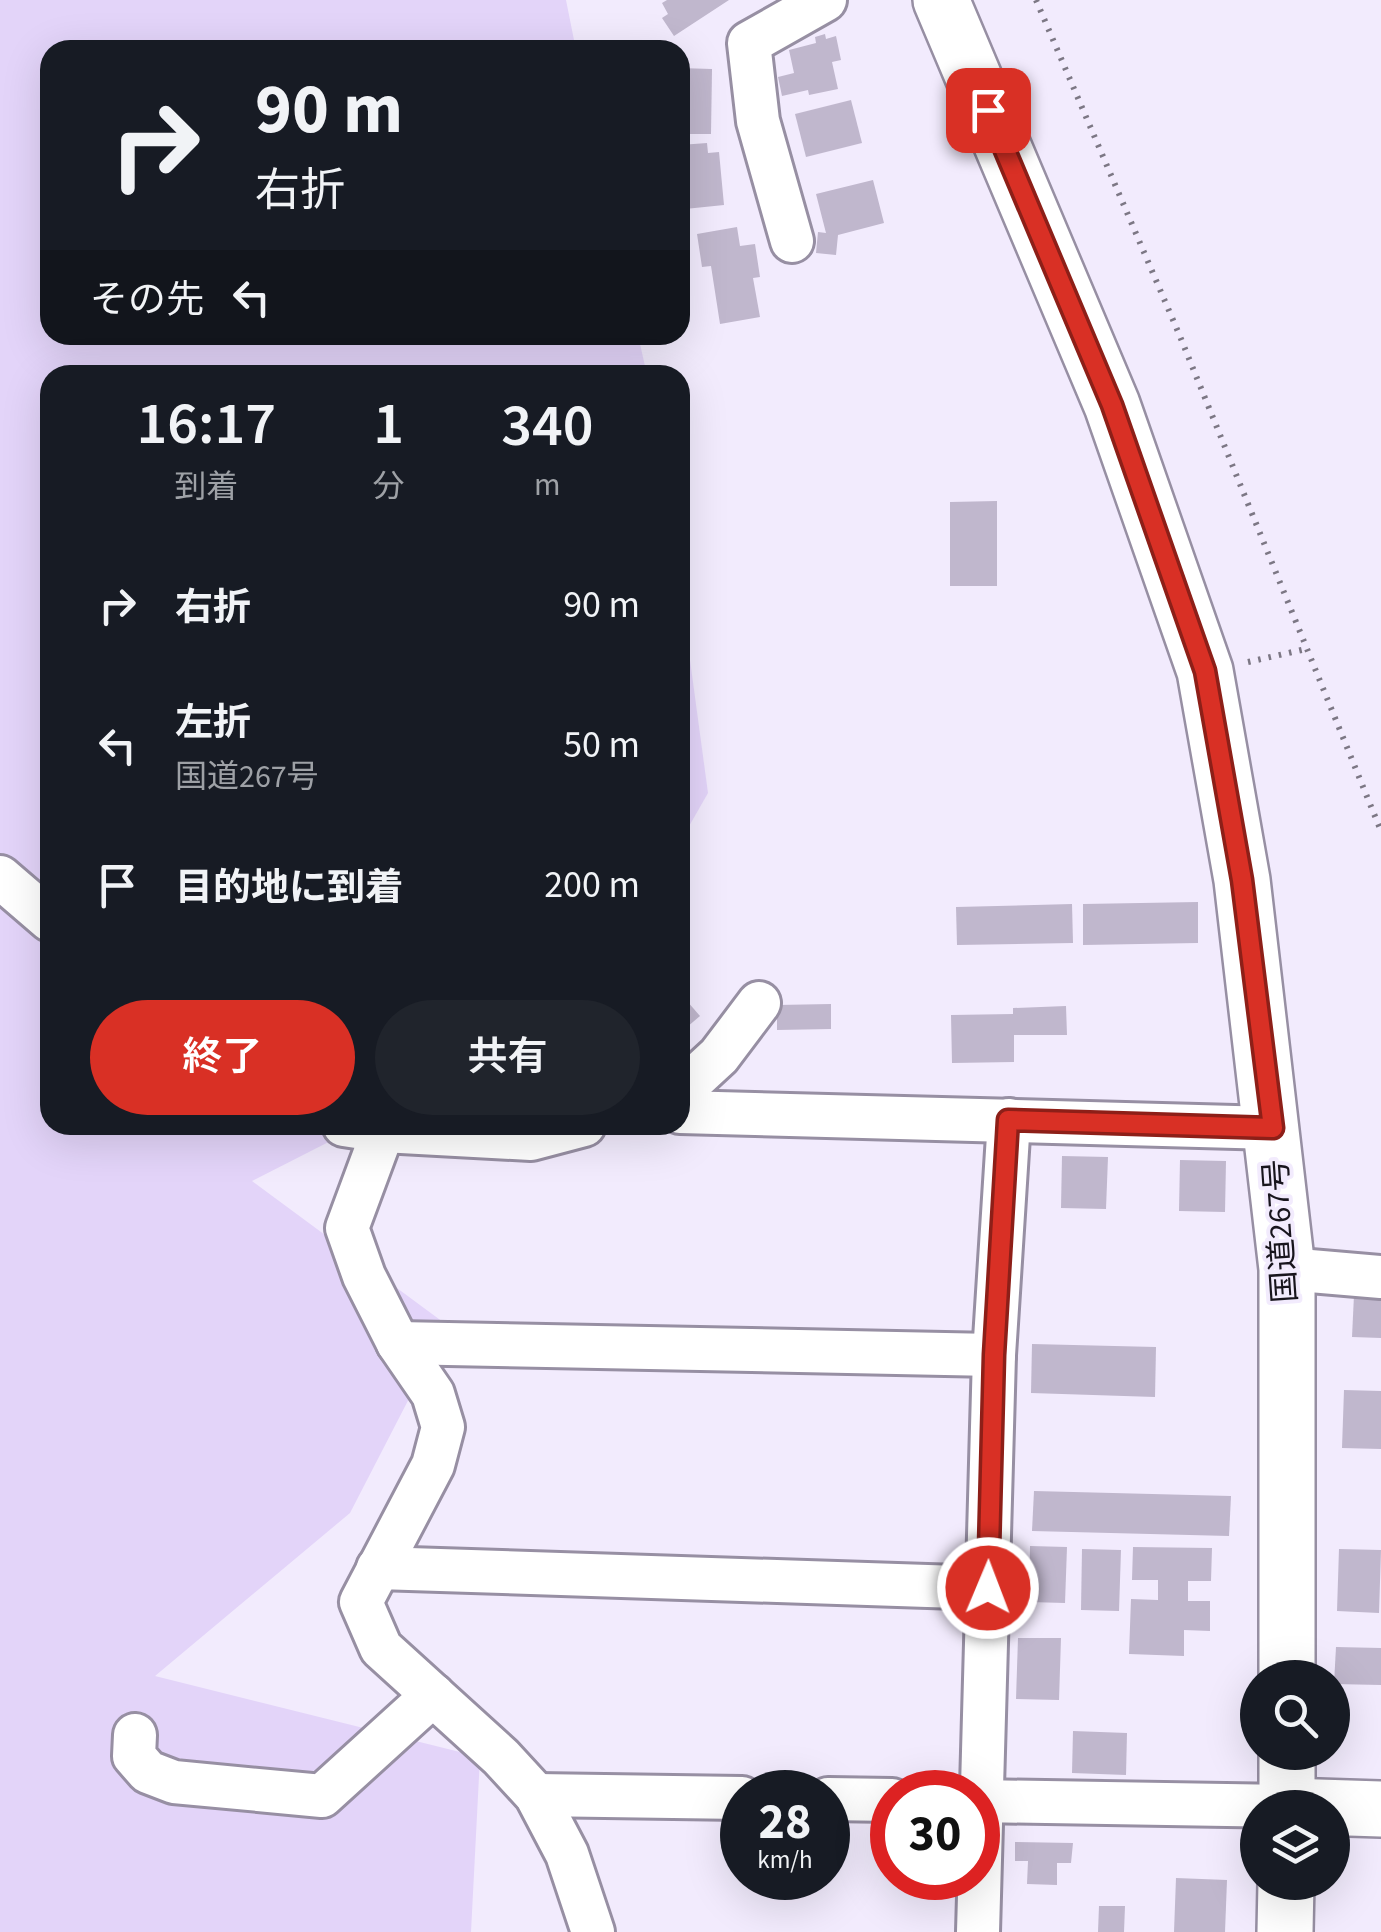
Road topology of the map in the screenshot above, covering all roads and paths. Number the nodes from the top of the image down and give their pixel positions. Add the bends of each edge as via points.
1 (825, 0) edge
2 (941, 0) edge
3 (1036, 0) edge
4 (792, 241) dead end
5 (1306, 649) junction
6 (1205, 671) junction
7 (1381, 831) edge
8 (0, 877) edge
9 (40, 911) edge
10 (758, 1003) dead end
11 (690, 1083) edge
12 (690, 1112) edge
13 (1008, 1120) junction
14 (1273, 1128) junction
15 (362, 1135) edge
16 (470, 1135) edge
17 (546, 1135) edge
18 (1287, 1269) junction
19 (1381, 1277) edge
20 (398, 1344) junction
21 (994, 1355) junction
22 (378, 1568) junction
23 (988, 1588) junction
24 (1287, 1660) edge
25 (433, 1695) junction
26 (135, 1735) dead end
27 (981, 1770) edge
28 (1287, 1789) edge
29 (536, 1795) junction
30 (720, 1798) edge
31 (1000, 1800) edge
32 (1381, 1809) edge
33 (978, 1900) edge
34 (1285, 1900) edge
35 (593, 1932) edge
36 (978, 1932) edge
37 (1284, 1932) edge

1 - 4 street via 749,43 758,121
2 - 6 main road, 国道267号 via 1112,405
3 - 5 path
5 - 6 path
5 - 7 path
6 - 14 main road, 国道267号 via 1242,880
8 - 9 street
10 - 11 street via 720,1056
12 - 13 street
13 - 14 street
13 - 21 street
14 - 18 main road, 国道267号
15 - 20 street via 348,1228
16 - 17 street
18 - 19 street
18 - 24 main road, 国道267号
20 - 21 street
20 - 22 street via 433,1394 443,1426 433,1465
21 - 23 street
22 - 23 street
22 - 25 street via 361,1602 381,1648
23 - 27 street
25 - 26 street via 322,1796 174,1782 148,1772 134,1756
25 - 29 street
28 - 31 street
28 - 32 main road
29 - 30 street
29 - 35 street via 567,1854
33 - 36 street
34 - 37 main road

